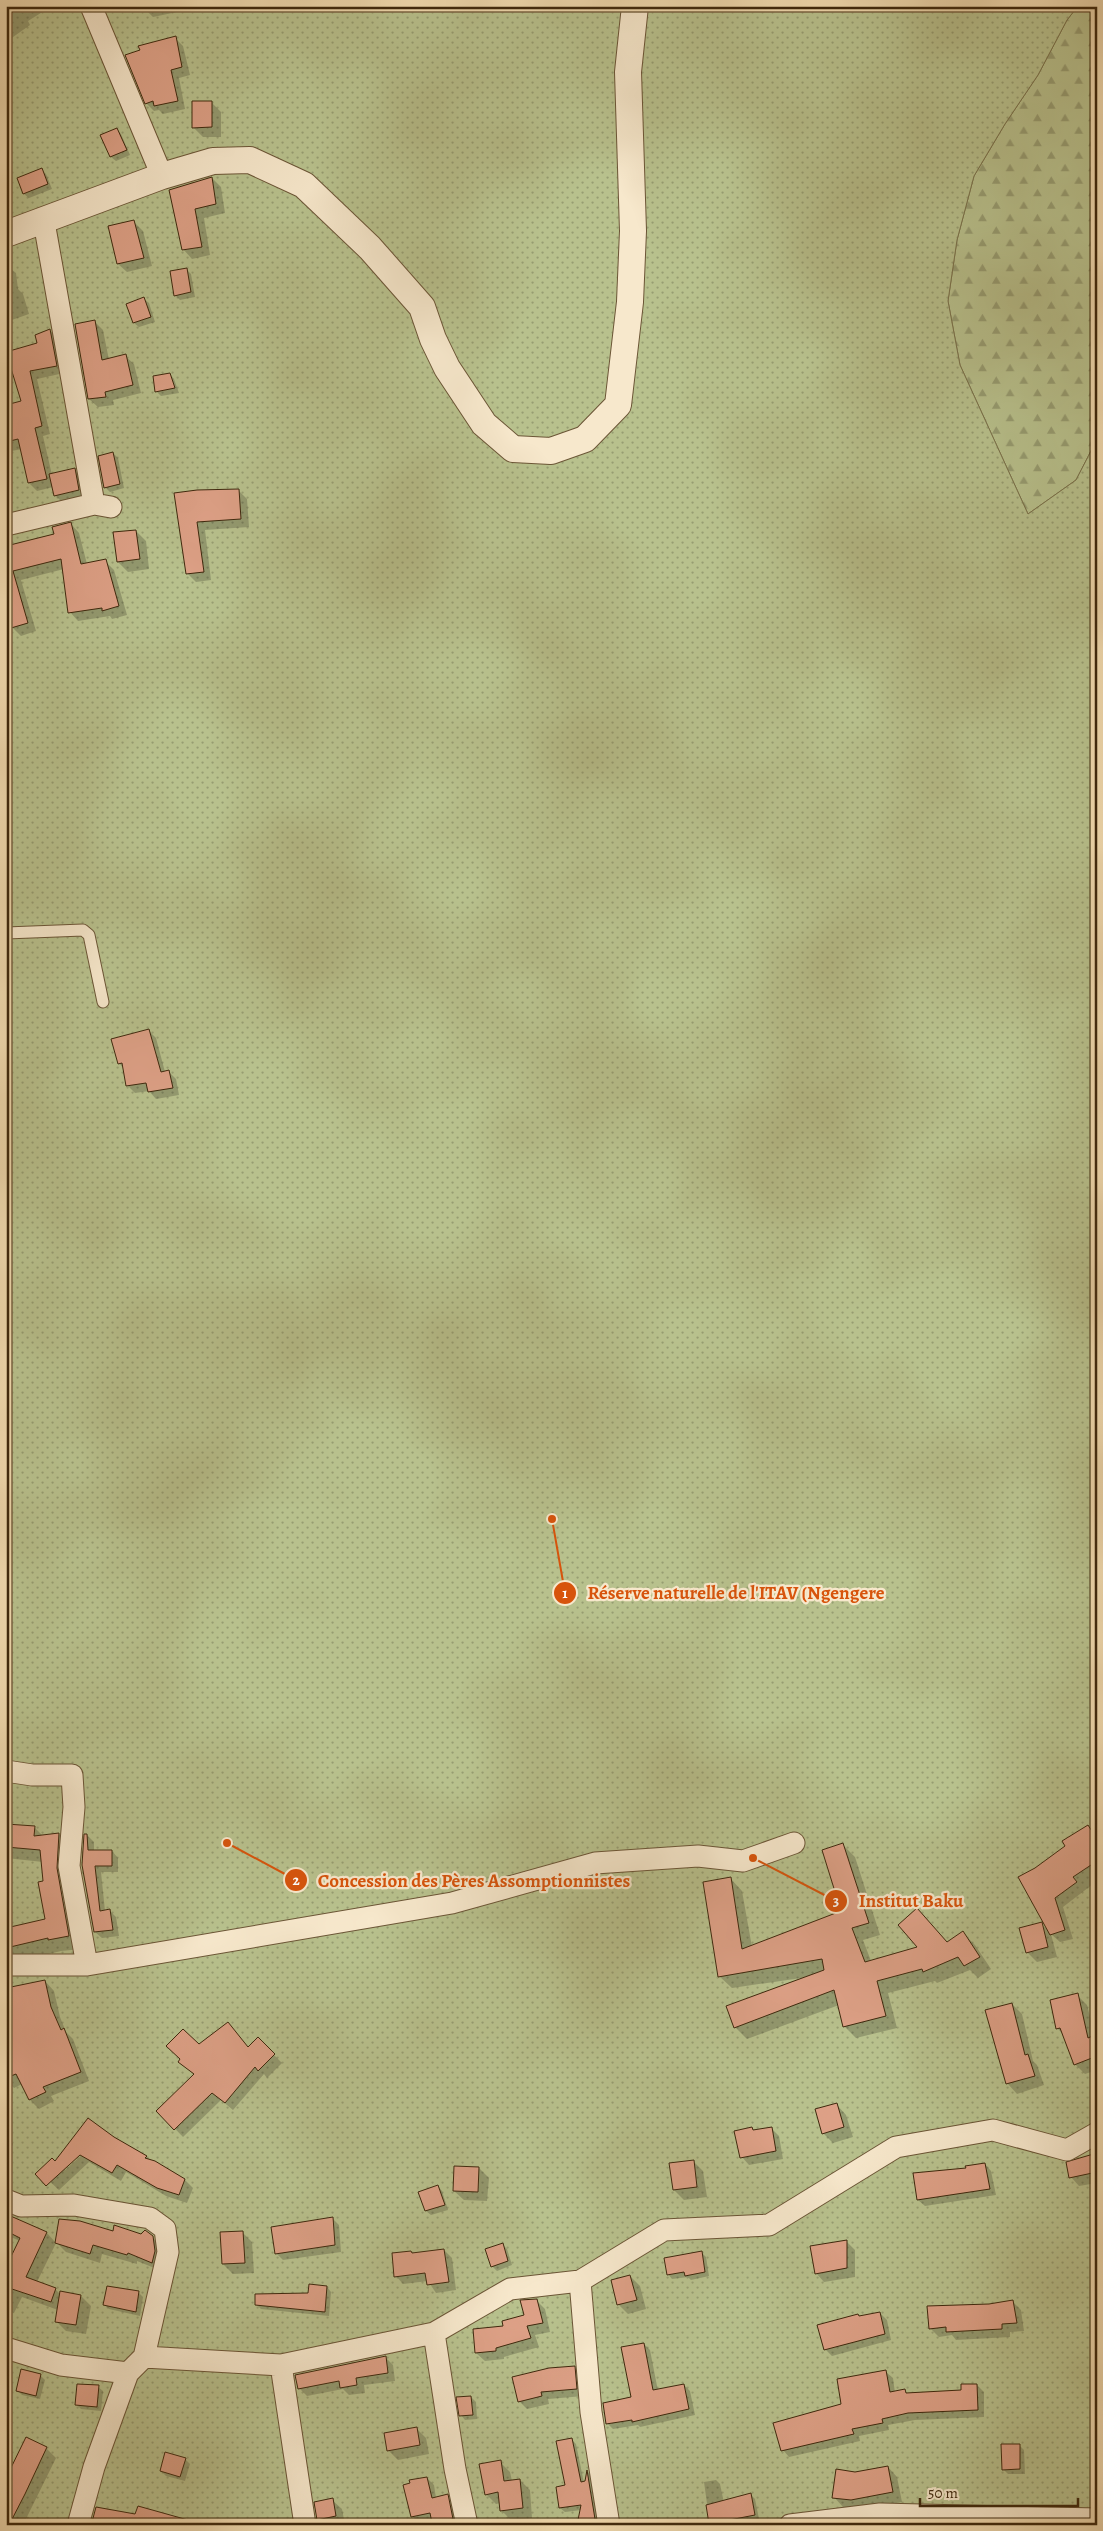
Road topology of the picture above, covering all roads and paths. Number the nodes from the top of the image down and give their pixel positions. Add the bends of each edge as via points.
1 (92, 6) edge
2 (635, 6) edge
3 (162, 176) junction
4 (44, 222) junction
5 (6, 234) edge
6 (6, 525) edge
7 (6, 933) edge
8 (103, 1002) dead end
9 (6, 1771) edge
10 (794, 1843) dead end
11 (6, 1964) edge
12 (87, 1965) junction
13 (1097, 2133) edge
14 (6, 2200) edge
15 (580, 2281) junction
16 (434, 2333) junction
17 (6, 2348) edge
18 (144, 2357) junction
19 (281, 2365) junction
20 (128, 2373) junction
21 (1097, 2519) edge
22 (1012, 2521) edge
23 (78, 2525) edge
24 (305, 2525) edge
25 (467, 2525) edge
26 (608, 2525) edge
27 (790, 2525) edge

1 - 3 street
2 - 3 street via 628,72 633,231 630,302 618,404 585,439 551,451 513,449 484,424 447,368 422,306 370,248 304,185 250,160 213,161
3 - 4 street
4 - 5 street
4 - 6 street via 102,506
7 - 8 lane via 83,930 89,935
9 - 12 street via 72,1775 74,1806 69,1866
10 - 12 street via 743,1861 698,1856 595,1863 452,1903
11 - 12 street
13 - 15 street via 1066,2150 993,2130 896,2147 769,2225 664,2230
14 - 18 street via 21,2206 74,2205 150,2218 165,2229 168,2252
15 - 16 street via 510,2289
15 - 26 street via 591,2412
16 - 19 street
16 - 25 street
17 - 20 street via 62,2365
18 - 19 street
18 - 20 street
19 - 24 street
20 - 23 street via 94,2467
21 - 22 street
22 - 27 street via 880,2514

